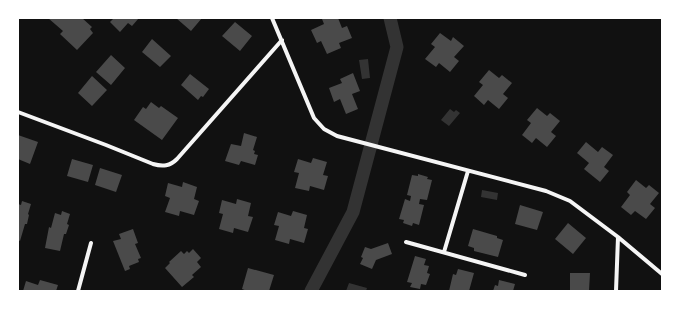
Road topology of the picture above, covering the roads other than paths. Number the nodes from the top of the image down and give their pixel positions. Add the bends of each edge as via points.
1 (272, 18) edge
2 (282, 40) junction
3 (18, 112) edge
4 (468, 171) junction
5 (618, 237) junction
6 (406, 242) dead end
7 (91, 243) dead end
8 (444, 252) junction
9 (662, 274) edge
10 (525, 275) dead end
11 (78, 291) edge
12 (616, 291) edge

1 - 2 street
2 - 3 street via 177,159 168,165 153,164
2 - 4 street via 312,113 324,129 332,134
4 - 5 street via 564,198
4 - 8 street
5 - 9 street
5 - 12 street
6 - 8 street
7 - 11 street
8 - 10 street

